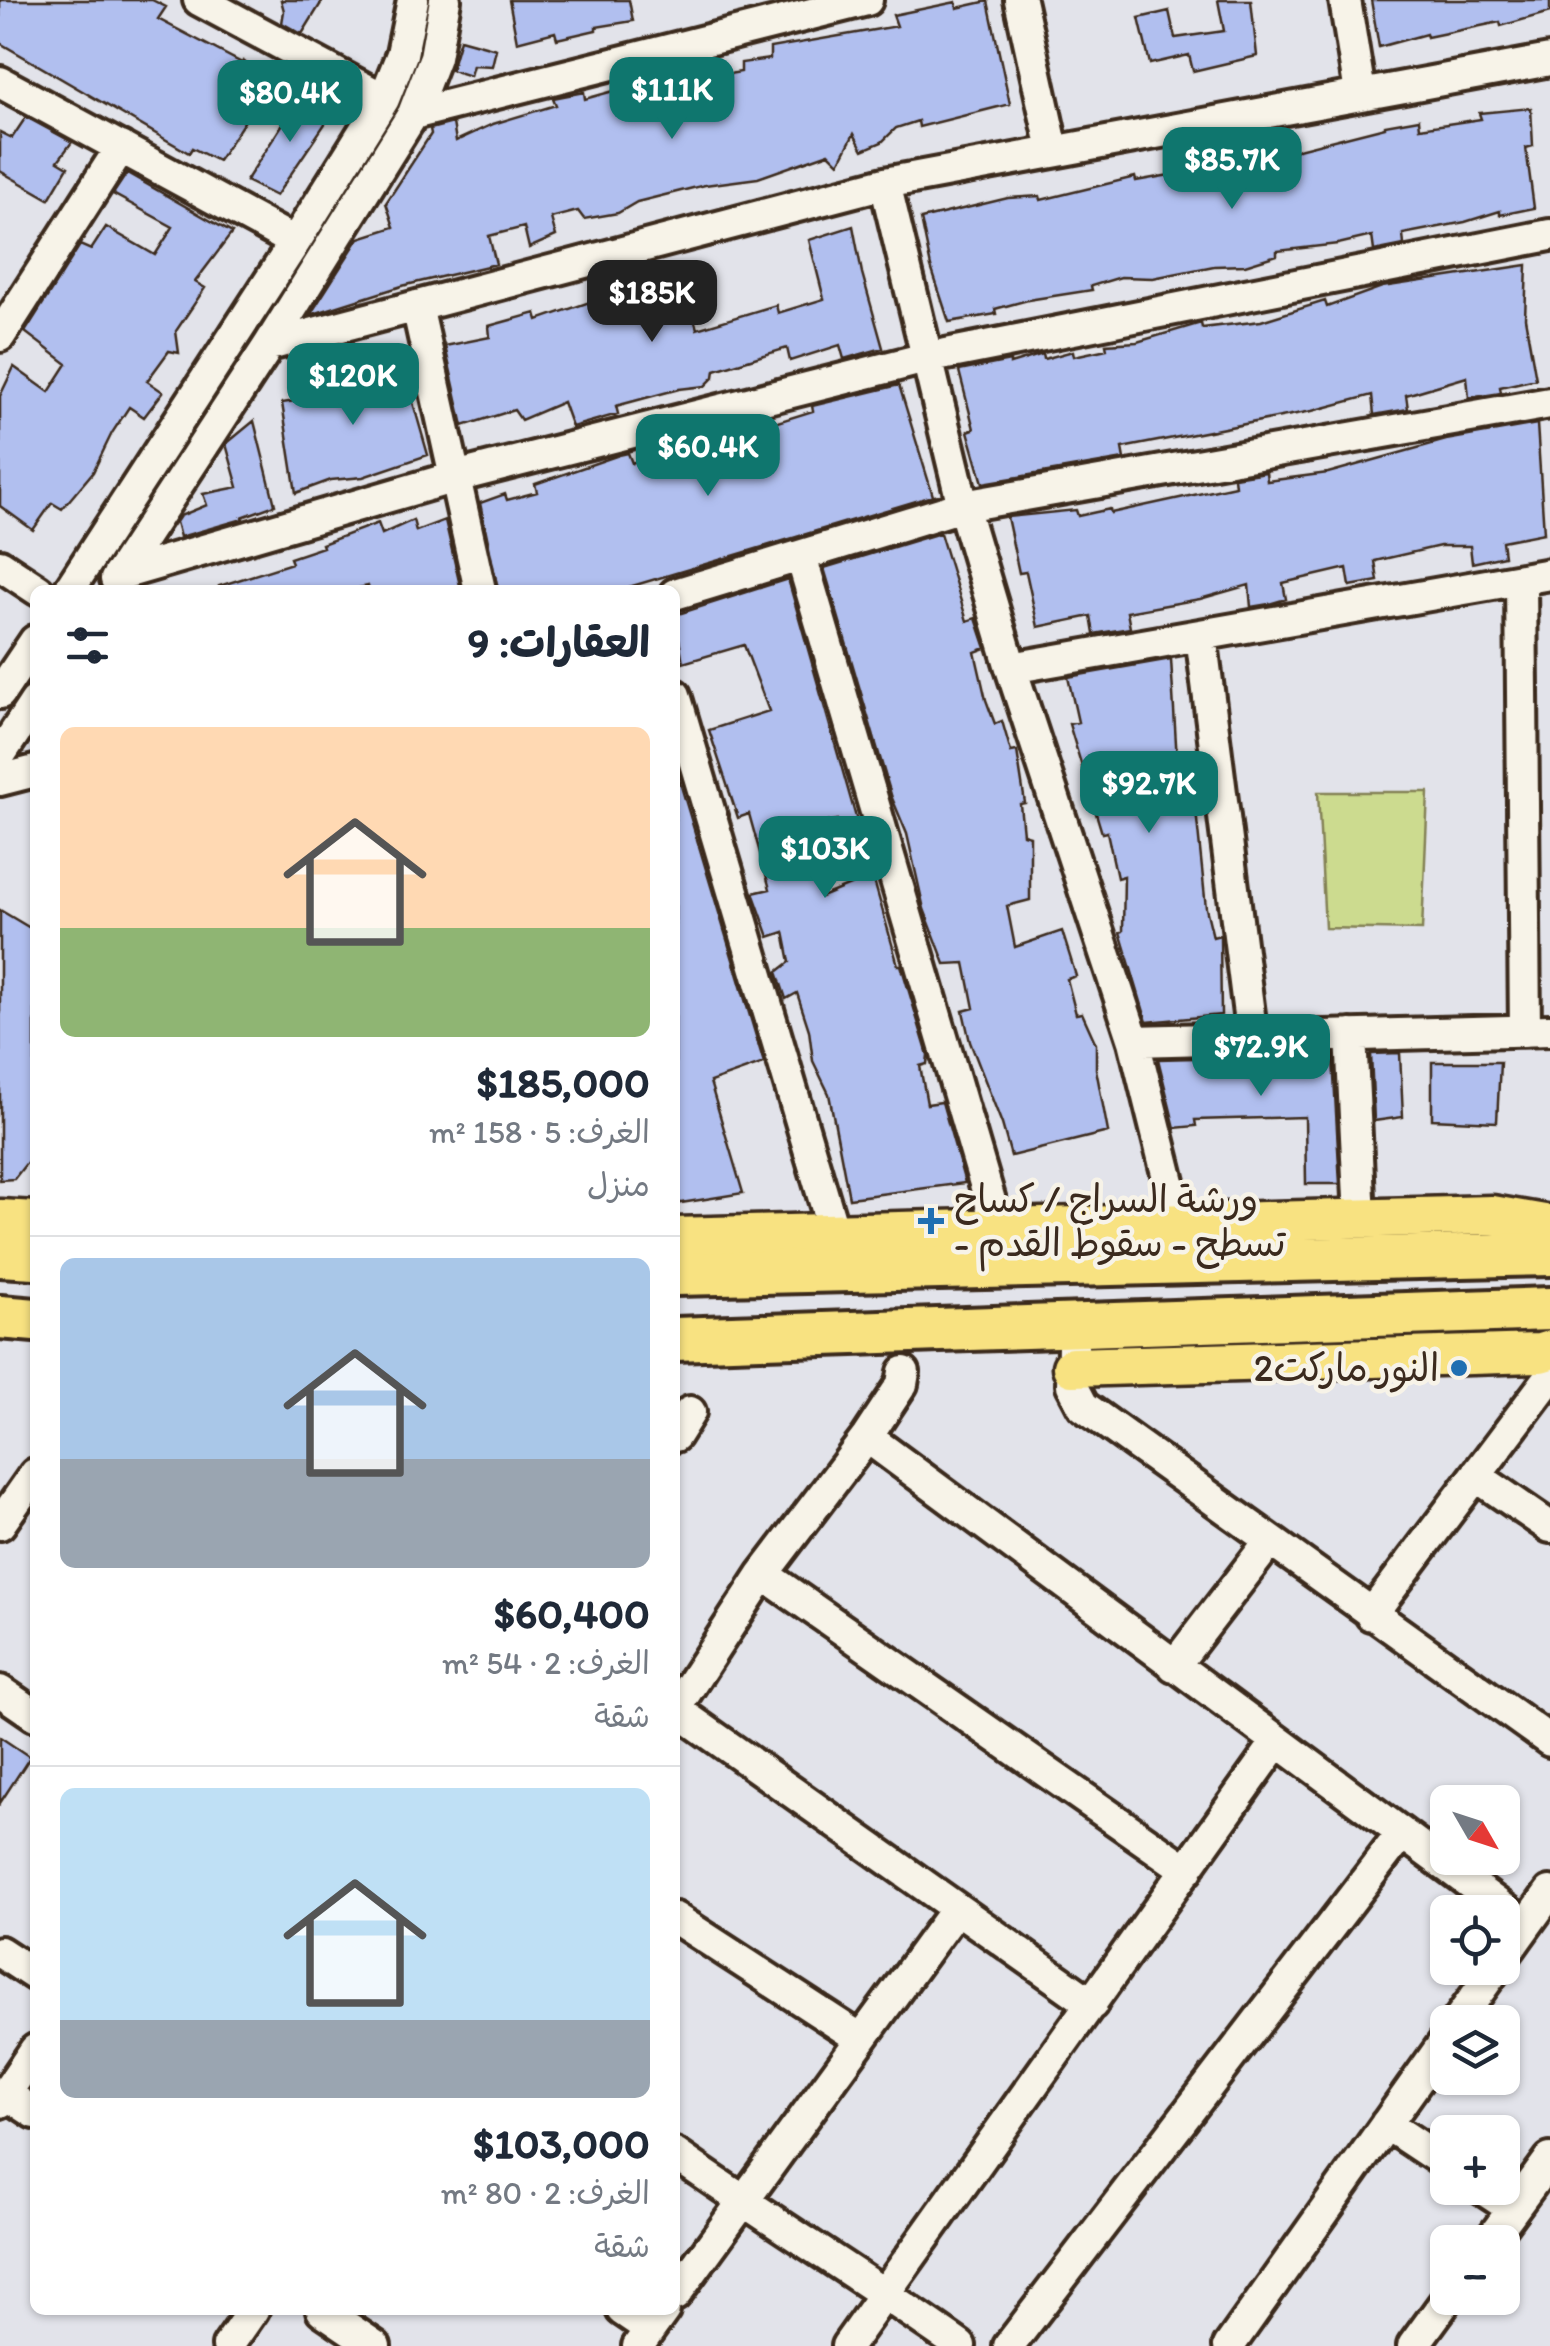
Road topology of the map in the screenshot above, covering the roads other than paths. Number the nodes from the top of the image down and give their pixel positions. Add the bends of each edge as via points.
1 (199, 0) edge
2 (413, 0) edge
3 (445, 0) edge
4 (1020, 0) edge
5 (1345, 0) edge
6 (856, 1) edge
7 (1550, 60) edge
8 (0, 82) edge
9 (1360, 93) junction
10 (384, 99) junction
11 (413, 114) junction
12 (121, 147) junction
13 (1053, 150) junction
14 (885, 183) junction
15 (1550, 236) edge
16 (294, 242) junction
17 (417, 306) junction
18 (0, 336) edge
19 (269, 344) junction
20 (926, 358) junction
21 (1550, 403) edge
22 (167, 438) junction
23 (196, 456) junction
24 (455, 477) junction
25 (964, 506) junction
26 (801, 556) junction
27 (0, 565) edge
28 (1535, 576) edge
29 (114, 582) edge
30 (30, 585) edge
31 (71, 585) edge
32 (479, 585) edge
33 (680, 592) edge
34 (1201, 635) junction
35 (30, 648) edge
36 (1011, 668) junction
37 (0, 693) edge
38 (30, 710) edge
39 (684, 749) edge
40 (0, 755) edge
41 (30, 772) edge
42 (0, 780) edge
43 (1537, 1030) edge
44 (1351, 1036) junction
45 (1252, 1038) junction
46 (1134, 1042) junction
47 (1550, 1213) edge
48 (1492, 1215) junction
49 (0, 1218) edge
50 (1360, 1218) junction
51 (30, 1221) edge
52 (1179, 1222) junction
53 (1550, 1225) edge
54 (998, 1228) junction
55 (834, 1233) junction
56 (680, 1237) edge
57 (0, 1254) edge
58 (1550, 1254) edge
59 (30, 1256) edge
60 (680, 1274) edge
61 (1550, 1309) edge
62 (0, 1317) edge
63 (30, 1320) edge
64 (680, 1339) edge
65 (1072, 1346) junction
66 (1550, 1350) edge
67 (904, 1372) dead end
68 (1550, 1377) edge
69 (867, 1438) junction
70 (1476, 1476) junction
71 (30, 1481) edge
72 (0, 1524) edge
73 (1550, 1527) edge
74 (1270, 1541) junction
75 (763, 1574) junction
76 (1371, 1614) junction
77 (1174, 1666) junction
78 (0, 1690) edge
79 (680, 1701) edge
80 (30, 1711) edge
81 (680, 1713) edge
82 (1550, 1741) edge
83 (1277, 1742) junction
84 (1402, 1834) junction
85 (1186, 1870) junction
86 (1550, 1892) edge
87 (956, 1909) junction
88 (680, 1921) edge
89 (1526, 1925) junction
90 (1520, 1934) edge
91 (0, 1952) edge
92 (30, 1971) edge
93 (1092, 2004) junction
94 (861, 2040) junction
95 (30, 2058) edge
96 (1430, 2062) edge
97 (3, 2098) edge
98 (30, 2111) edge
99 (1386, 2124) junction
100 (1430, 2153) edge
101 (680, 2158) edge
102 (1550, 2159) edge
103 (743, 2202) junction
104 (1507, 2205) edge
105 (1513, 2209) junction
106 (1501, 2225) edge
107 (680, 2288) edge
108 (885, 2292) junction
109 (250, 2315) edge
110 (329, 2315) edge
111 (1435, 2315) edge
112 (228, 2346) edge
113 (375, 2346) edge
114 (847, 2346) edge
115 (960, 2346) edge
116 (1009, 2346) edge
117 (1229, 2346) edge
118 (1412, 2346) edge

1 - 10 street
2 - 10 street
3 - 11 street via 435,57
4 - 13 street
5 - 9 street
6 - 11 street
7 - 9 street
8 - 12 street
9 - 13 street
10 - 16 street
11 - 19 street
12 - 16 street
12 - 18 street
13 - 14 street
14 - 17 street
14 - 20 street
15 - 20 street
16 - 22 street
17 - 19 street
17 - 24 street
19 - 23 street
20 - 24 street
20 - 25 street
21 - 25 street
22 - 23 street
22 - 31 street
23 - 29 street
24 - 29 street
24 - 32 street
25 - 26 street
25 - 36 street
26 - 33 street
26 - 54 street
27 - 30 street
28 - 34 street
28 - 43 street
34 - 36 street
34 - 45 street
35 - 37 street
36 - 46 street
38 - 40 street
39 - 55 street
41 - 42 street
43 - 44 street
44 - 45 street
44 - 50 street
45 - 46 street
46 - 52 street
47 - 48 street
48 - 50 main road
48 - 53 main road
49 - 51 main road
50 - 52 main road
52 - 54 main road
54 - 55 main road
55 - 56 main road
57 - 59 highway
58 - 60 highway
61 - 65 highway
62 - 63 highway
64 - 65 highway
65 - 66 main road
65 - 74 street via 1074,1393 1083,1406
67 - 69 street
68 - 70 street
69 - 75 street
69 - 77 street
70 - 73 street
70 - 76 street
71 - 72 street
74 - 76 street
74 - 77 street
75 - 79 street
75 - 85 street
76 - 82 street
77 - 83 street
78 - 80 street
81 - 87 street
83 - 84 street
83 - 85 street
84 - 89 street
84 - 116 street
85 - 93 street
86 - 89 street
87 - 93 street
87 - 94 street
88 - 94 street
89 - 90 street
91 - 92 street
93 - 108 street
94 - 103 street
95 - 97 street
96 - 99 street
97 - 98 street
99 - 100 street
99 - 117 street
101 - 103 street
102 - 105 street
103 - 107 street
103 - 108 street
104 - 105 street
105 - 106 street
108 - 114 street
108 - 115 street
109 - 112 street
110 - 113 street
111 - 118 street

